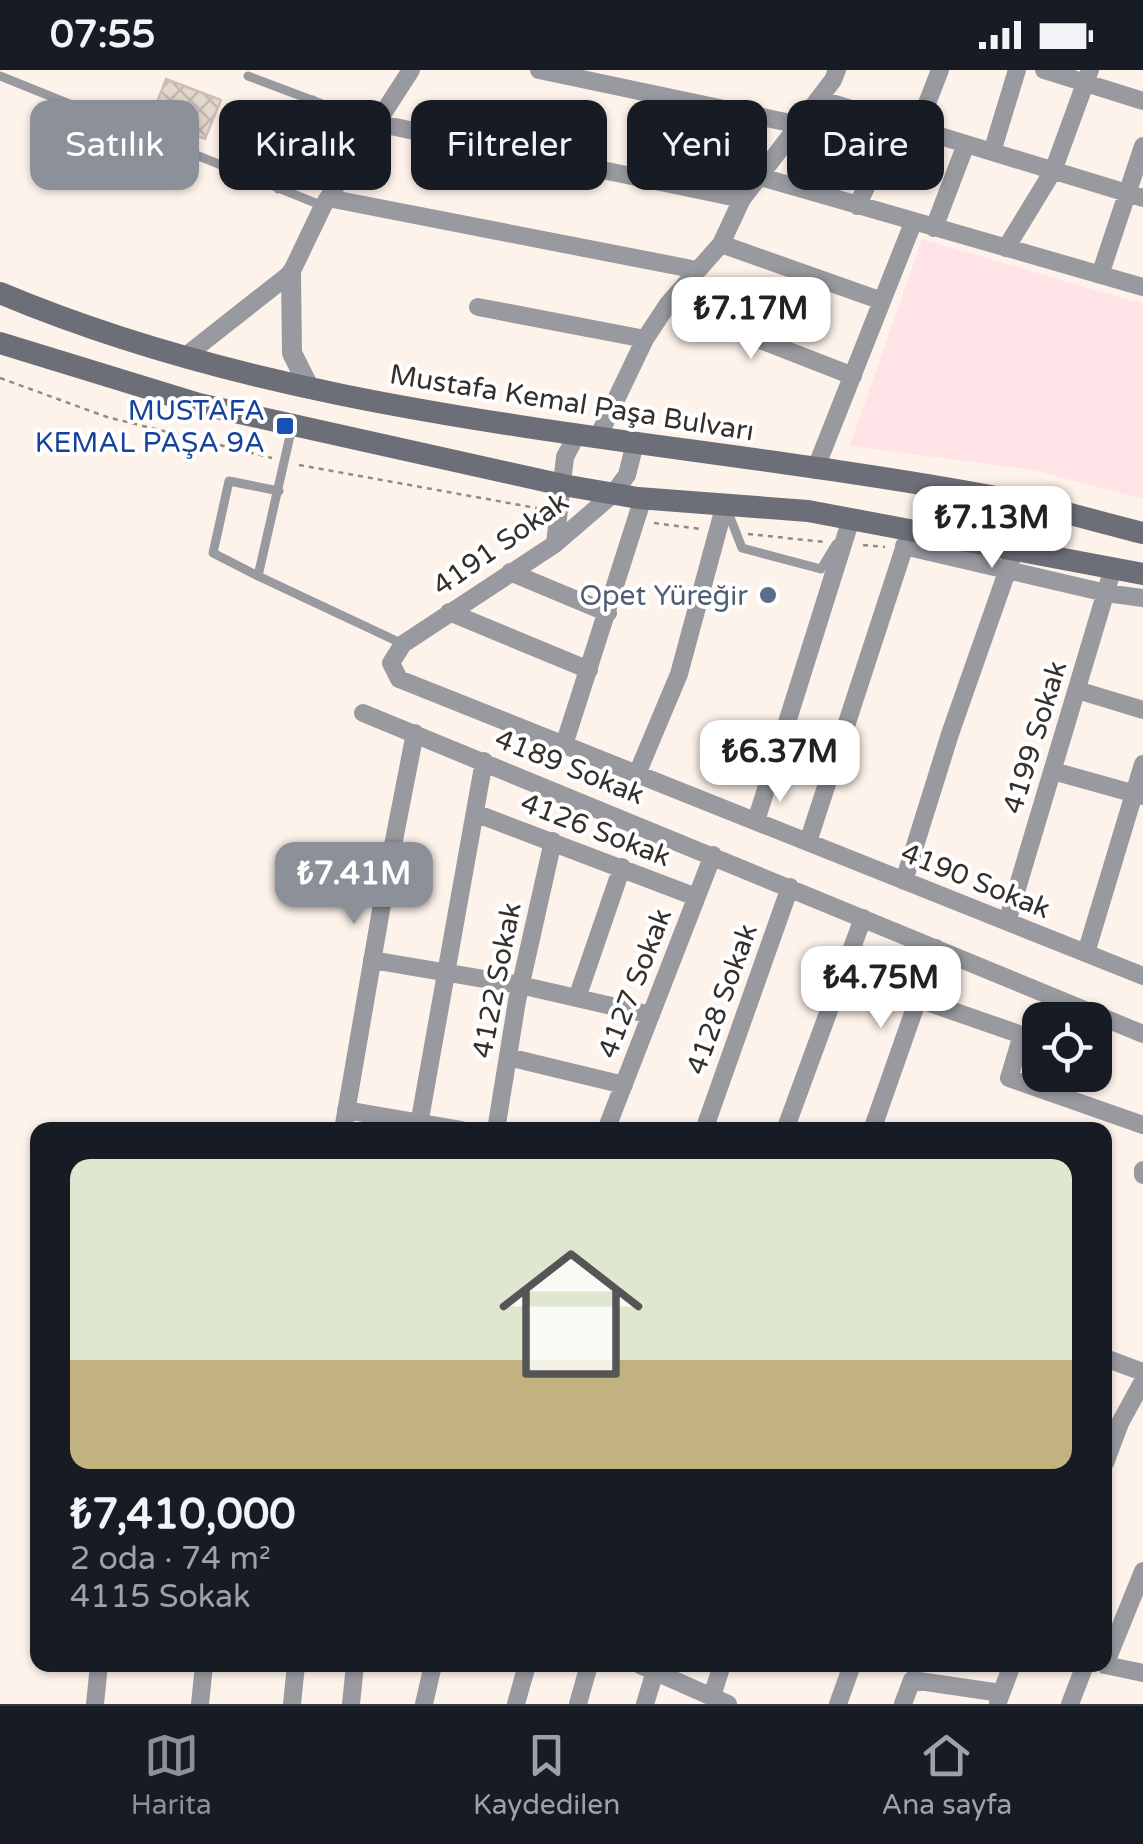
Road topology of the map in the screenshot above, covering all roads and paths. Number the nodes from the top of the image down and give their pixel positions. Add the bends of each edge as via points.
1 (411, 70) edge
2 (539, 70) edge
3 (837, 70) edge
4 (940, 70) edge
5 (1017, 70) edge
6 (1044, 70) edge
7 (0, 76) edge
8 (248, 76) dead end
9 (1088, 77) edge
10 (313, 100) edge
11 (391, 100) edge
12 (819, 100) edge
13 (928, 100) edge
14 (1143, 101) edge
15 (787, 121) edge
16 (391, 126) edge
17 (944, 138) edge
18 (787, 141) edge
19 (966, 144) junction
20 (1143, 146) edge
21 (992, 152) junction
22 (219, 165) edge
23 (767, 168) edge
24 (1053, 171) junction
25 (767, 179) edge
26 (282, 190) edge
27 (334, 190) edge
28 (749, 190) edge
29 (864, 190) edge
30 (1135, 196) edge
31 (742, 199) junction
32 (326, 202) junction
33 (856, 206) junction
34 (913, 222) junction
35 (934, 228) junction
36 (721, 244) junction
37 (1006, 248) junction
38 (697, 270) junction
39 (291, 273) junction
40 (1100, 275) junction
41 (1143, 287) edge
42 (0, 293) edge
43 (882, 301) junction
44 (668, 304) junction
45 (478, 307) dead end
46 (645, 339) junction
47 (0, 343) edge
48 (183, 358) junction
49 (853, 376) junction
50 (310, 389) junction
51 (292, 427) junction
52 (587, 436) junction
53 (635, 443) junction
54 (815, 470) junction
55 (563, 486) junction
56 (279, 491) junction
57 (614, 494) junction
58 (643, 498) junction
59 (725, 504) junction
60 (852, 519) junction
61 (1143, 533) edge
62 (907, 538) junction
63 (555, 544) junction
64 (1011, 560) junction
65 (1113, 568) junction
66 (510, 572) junction
67 (1143, 574) edge
68 (258, 576) junction
69 (1106, 592) junction
70 (1143, 598) edge
71 (450, 612) junction
72 (608, 613) junction
73 (403, 644) junction
74 (589, 670) junction
75 (1076, 690) junction
76 (1143, 710) edge
77 (363, 712) dead end
78 (415, 734) junction
79 (564, 745) junction
80 (484, 761) junction
81 (1143, 764) edge
82 (1052, 771) junction
83 (638, 774) junction
84 (1138, 795) edge
85 (475, 813) junction
86 (756, 821) junction
87 (553, 840) junction
88 (808, 842) junction
89 (712, 855) junction
90 (622, 868) junction
91 (904, 881) junction
92 (790, 887) junction
93 (696, 897) junction
94 (863, 918) junction
95 (1007, 922) junction
96 (936, 948) junction
97 (1086, 953) junction
98 (372, 960) junction
99 (446, 972) junction
100 (1143, 976) edge
101 (520, 985) junction
102 (577, 998) junction
103 (918, 999) junction
104 (651, 1016) junction
105 (1143, 1034) edge
106 (508, 1058) junction
107 (624, 1085) junction
108 (346, 1110) junction
109 (344, 1122) edge
110 (401, 1122) edge
111 (420, 1122) edge
112 (497, 1122) edge
113 (609, 1122) edge
114 (707, 1122) edge
115 (788, 1122) edge
116 (875, 1122) edge
117 (1143, 1125) edge
118 (1112, 1361) edge
119 (1143, 1372) edge
120 (1143, 1382) edge
121 (1113, 1420) edge
122 (1141, 1579) edge
123 (1112, 1646) edge
124 (1112, 1667) edge
125 (98, 1672) edge
126 (203, 1672) edge
127 (295, 1672) edge
128 (354, 1672) edge
129 (431, 1672) edge
130 (524, 1672) edge
131 (587, 1672) edge
132 (649, 1672) edge
133 (661, 1672) edge
134 (722, 1672) edge
135 (849, 1672) edge
136 (1010, 1672) edge
137 (1081, 1672) edge
138 (1143, 1673) edge
139 (1000, 1699) edge
140 (720, 1700) edge
141 (96, 1704) edge
142 (200, 1704) edge
143 (292, 1704) edge
144 (351, 1704) edge
145 (424, 1704) edge
146 (516, 1704) edge
147 (578, 1704) edge
148 (645, 1704) edge
149 (838, 1704) edge
150 (903, 1704) edge
151 (1070, 1704) edge

1 - 11 street
2 - 15 street
3 - 12 street
4 - 13 street
5 - 21 street
6 - 9 street
7 - 22 lane
8 - 10 lane
9 - 14 street
9 - 24 street
16 - 31 street
17 - 19 street
18 - 23 street
19 - 21 street
19 - 35 street
20 - 30 street
21 - 24 street
24 - 30 street
24 - 37 street
25 - 33 street
26 - 32 lane
27 - 32 street
28 - 31 street
29 - 33 street
30 - 40 street
31 - 36 street
32 - 38 street
32 - 39 street
33 - 34 street
34 - 35 street
34 - 43 street
35 - 37 street
36 - 38 street
36 - 43 street
37 - 40 street
38 - 44 street
39 - 48 street
39 - 50 street via 292,352
40 - 41 street
42 - 48 main road, Mustafa Kemal Paşa Bulvarı
43 - 49 street
44 - 46 street
44 - 49 street
45 - 46 street
46 - 52 street
47 - 51 main road
48 - 50 main road, Mustafa Kemal Paşa Bulvarı
49 - 54 street
50 - 52 main road, Mustafa Kemal Paşa Bulvarı
51 - 55 main road
51 - 56 lane
52 - 53 main road, Mustafa Kemal Paşa Bulvarı
52 - 55 street via 565,457
53 - 54 main road, Mustafa Kemal Paşa Bulvarı
53 - 57 street, 4191 Sokak
54 - 61 main road, Mustafa Kemal Paşa Bulvarı via 998,497
55 - 57 main road
55 - 63 street
56 - 68 lane
56 - 68 lane via 228,481 213,554
57 - 58 main road
57 - 63 street, 4191 Sokak
58 - 59 main road
58 - 72 street
59 - 60 main road
59 - 60 lane via 742,548 821,569
59 - 83 street via 678,674
60 - 62 main road
60 - 86 street
62 - 64 main road
62 - 88 street
63 - 66 street, 4191 Sokak
64 - 65 main road
64 - 69 street
64 - 91 street
65 - 67 main road
65 - 69 street, 4199 Sokak
66 - 71 street, 4191 Sokak
66 - 72 street
68 - 73 lane
69 - 70 street
69 - 75 street, 4199 Sokak
71 - 73 street, 4191 Sokak
71 - 74 street
72 - 74 street
73 - 79 street, 4190 Sokak via 391,663 399,679
74 - 79 street
75 - 76 street
75 - 82 street, 4199 Sokak
77 - 78 street, 4189 Sokak
78 - 80 street, 4189 Sokak
78 - 98 street
79 - 83 street, 4190 Sokak
80 - 85 street
80 - 89 street, 4189 Sokak
81 - 84 street
82 - 84 street
82 - 95 street, 4199 Sokak
83 - 86 street, 4190 Sokak
84 - 97 street
85 - 87 street, 4126 Sokak
85 - 99 street
86 - 88 street, 4190 Sokak
87 - 90 street, 4126 Sokak
87 - 101 street, 4122 Sokak
88 - 91 street, 4190 Sokak
89 - 92 street, 4189 Sokak
89 - 93 street, 4127 Sokak
90 - 93 street, 4126 Sokak
90 - 102 street
91 - 95 street, 4190 Sokak
92 - 94 street, 4189 Sokak
92 - 114 street, 4128 Sokak
93 - 104 street, 4127 Sokak
94 - 96 street, 4189 Sokak
94 - 115 street
95 - 97 street, 4190 Sokak
96 - 103 street
96 - 105 street, 4189 Sokak
97 - 100 street, 4190 Sokak
98 - 99 street
98 - 108 street
99 - 101 street
99 - 111 street
101 - 102 street
101 - 106 street, 4122 Sokak
102 - 104 street
103 - 116 street
103 - 117 street via 1022,1035 1009,1078
104 - 107 street, 4127 Sokak
106 - 107 street
106 - 112 street, 4122 Sokak
107 - 113 street, 4127 Sokak
108 - 109 street
108 - 110 street
118 - 119 street
120 - 121 street
122 - 123 street
124 - 138 street
125 - 141 street
126 - 142 street
127 - 143 street
128 - 144 street
129 - 145 street
130 - 146 street
131 - 147 street
132 - 148 street
133 - 140 street
134 - 140 street
135 - 149 street
136 - 139 street
137 - 151 street
139 - 150 street via 912,1680

